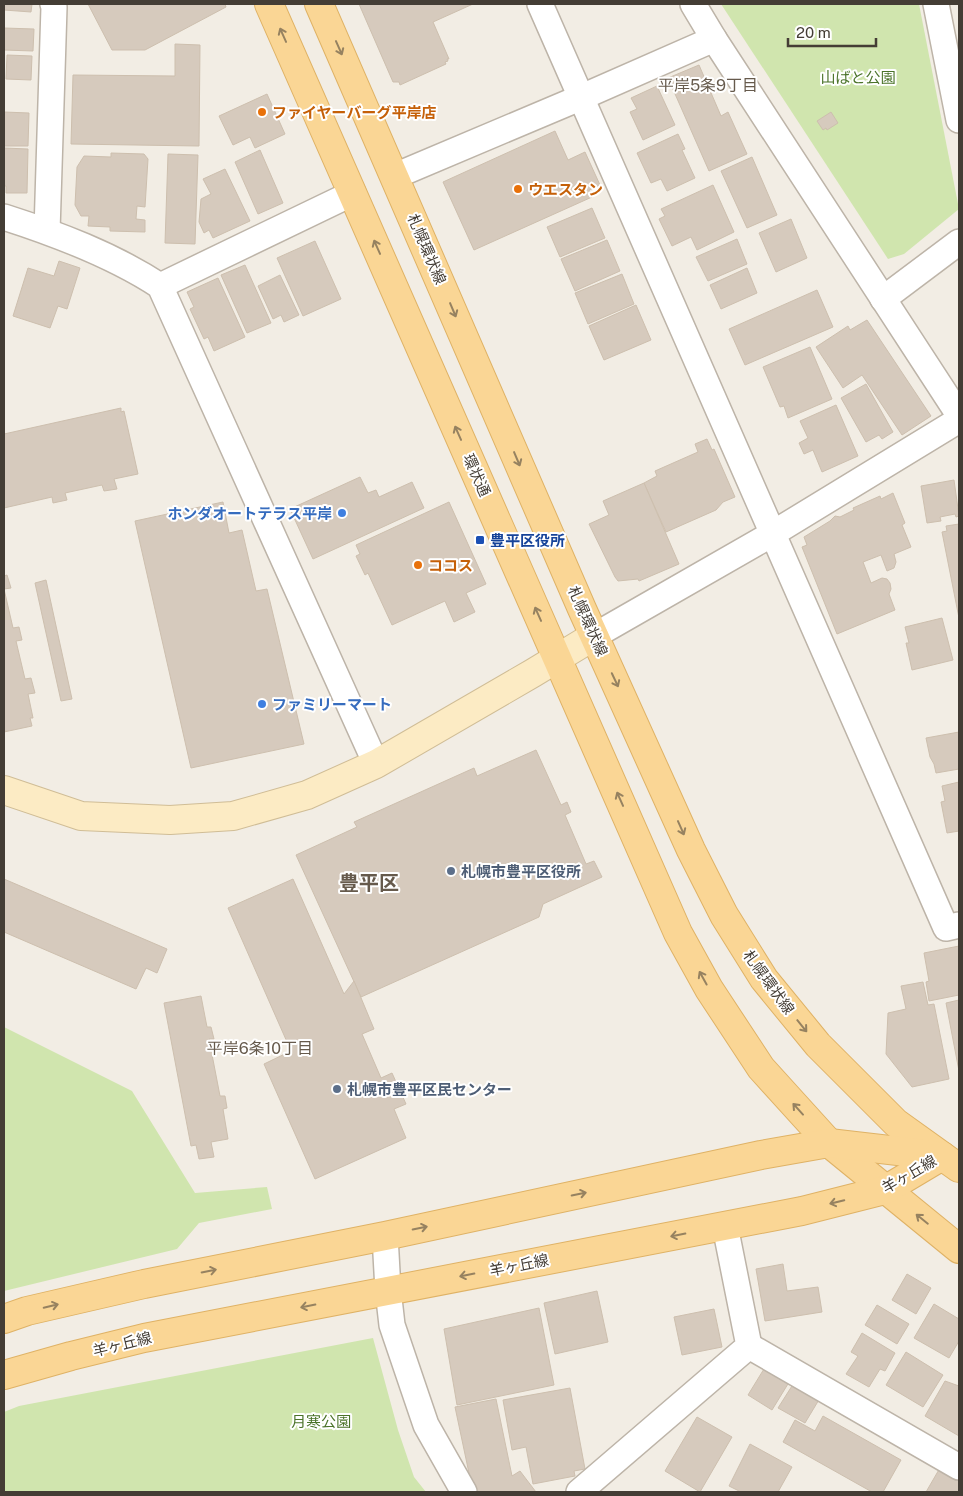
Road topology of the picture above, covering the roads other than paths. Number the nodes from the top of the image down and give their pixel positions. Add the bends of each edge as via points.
1 (53, 4) edge
2 (269, 4) edge
3 (319, 4) edge
4 (540, 4) edge
5 (693, 4) edge
6 (936, 4) edge
7 (714, 39) junction
8 (582, 97) junction
9 (959, 120) edge
10 (395, 176) junction
11 (353, 193) junction
12 (4, 217) edge
13 (47, 231) junction
14 (959, 242) edge
15 (160, 286) junction
16 (882, 299) junction
17 (959, 415) edge
18 (959, 420) edge
19 (772, 534) junction
20 (594, 636) junction
21 (557, 658) junction
22 (376, 764) junction
23 (4, 790) edge
24 (959, 925) edge
25 (829, 1143) junction
26 (954, 1159) edge
27 (885, 1190) junction
28 (725, 1226) junction
29 (385, 1236) junction
30 (959, 1249) edge
31 (388, 1290) junction
32 (4, 1319) edge
33 (749, 1346) junction
34 (4, 1375) edge
35 (959, 1467) edge
36 (595, 1489) edge
37 (464, 1492) edge

1 - 13 street
11 -> 2 main road
3 -> 10 main road, 札幌環状線
4 - 8 street
5 - 7 street
6 - 9 street
7 - 8 street
7 - 16 street
8 - 10 street
8 - 19 street
10 -> 20 main road, 札幌環状線
11 - 15 street
21 -> 11 main road, 環状通
12 - 13 street
13 - 15 street via 137,271
14 - 16 street
15 - 22 street
16 - 17 street
18 - 19 street
19 - 20 street
19 - 24 street via 946,928
20 - 21 street
20 -> 26 main road, 札幌環状線 via 691,850 724,915 764,979 818,1046 896,1123
21 - 22 street
25 -> 21 main road via 761,1068 709,990 678,933
22 - 23 street via 307,795 233,816 170,820 81,816
25 - 26 main road, 羊ヶ丘線
25 - 27 main road
29 -> 25 main road, 羊ヶ丘線
26 - 27 main road, 羊ヶ丘線
27 -> 28 main road, 羊ヶ丘線
30 -> 27 main road
28 -> 31 main road, 羊ヶ丘線
28 - 33 street
29 - 31 street
32 -> 29 main road, 羊ヶ丘線 via 144,1284
31 -> 34 main road, 羊ヶ丘線 via 144,1338
31 - 37 street via 392,1325 426,1425
33 - 35 street
33 - 36 street

